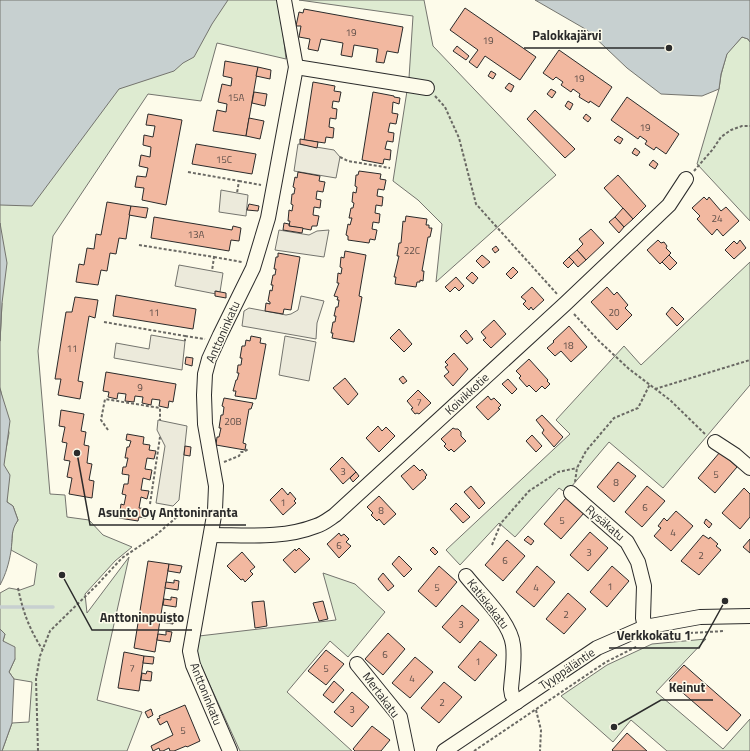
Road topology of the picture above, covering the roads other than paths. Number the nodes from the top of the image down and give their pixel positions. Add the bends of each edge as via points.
1 (284, 0) edge
2 (296, 67) junction
3 (427, 88) road end
4 (686, 179) road end
5 (715, 442) road end
6 (750, 468) edge
7 (572, 495) road end
8 (211, 535) junction
9 (466, 576) dead end
10 (750, 616) edge
11 (644, 627) junction
12 (357, 664) dead end
13 (517, 702) junction
14 (230, 751) edge
15 (407, 751) edge
16 (444, 751) edge

1 - 2 street
2 - 3 street
2 - 8 street, Anttoninkatu via 268,218 253,268 209,359 205,374 205,424 216,486
4 - 8 street, Koivikkotie via 669,206 335,515 318,526 300,532
5 - 6 street
7 - 11 street, Rysäkatu via 627,542 638,562 644,586
8 - 14 street, Anttoninkatu via 190,651 193,665
9 - 13 street, Katiskakatu via 504,621 511,636 511,689
10 - 11 street, Tyyppäläntie via 700,617
11 - 13 street, Tyyppäläntie via 597,648
12 - 15 street, Mertakatu via 400,717
13 - 16 street, Tyyppäläntie

